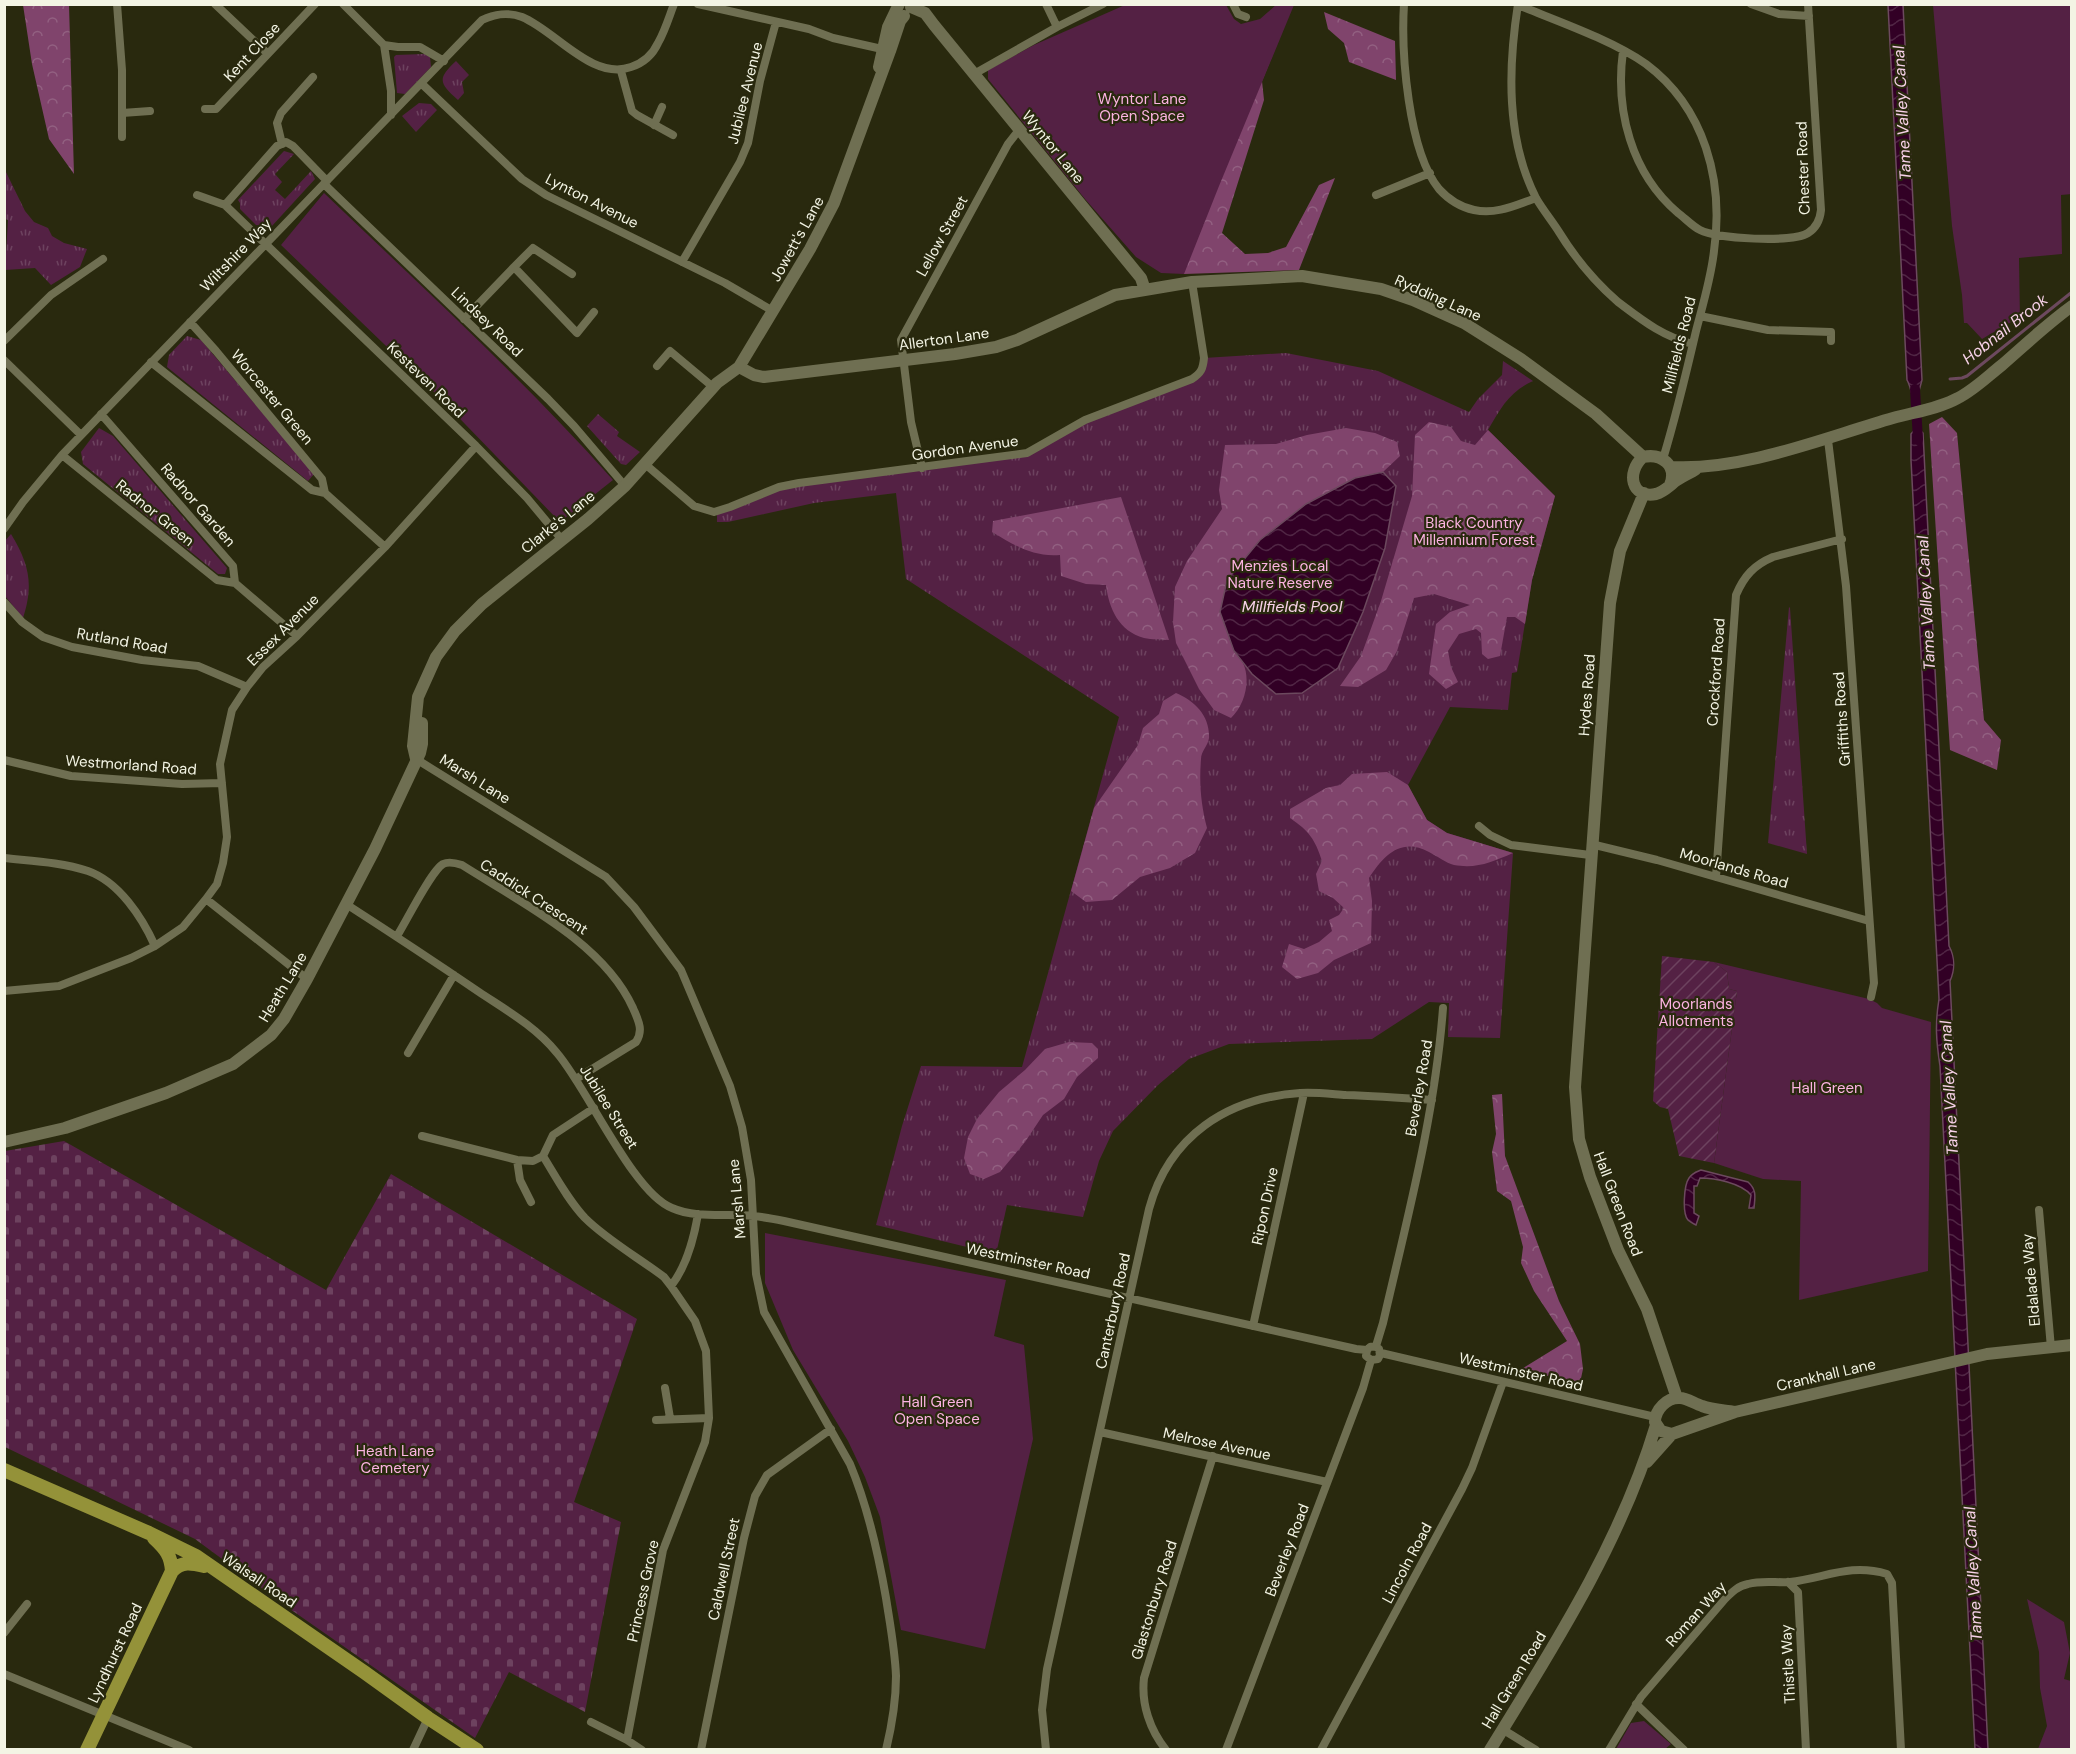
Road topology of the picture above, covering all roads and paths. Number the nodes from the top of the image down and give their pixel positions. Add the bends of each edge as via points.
1 (117, 4) edge
2 (215, 4) edge
3 (315, 4) edge
4 (343, 4) edge
5 (674, 4) edge
6 (698, 4) edge
7 (1046, 4) edge
8 (1102, 4) edge
9 (1233, 4) edge
10 (1404, 4) edge
11 (1751, 4) edge
12 (1808, 4) edge
13 (1518, 5) edge
14 (906, 8) edge
15 (1809, 16) junction
16 (1246, 17) dead end
17 (776, 22) junction
18 (1057, 27) junction
19 (895, 37) junction
20 (384, 45) junction
21 (882, 49) junction
22 (1623, 51) junction
23 (267, 53) junction
24 (444, 61) junction
25 (621, 71) junction
26 (974, 74) junction
27 (313, 77) dead end
28 (422, 84) junction
29 (874, 92) junction
30 (662, 107) dead end
31 (205, 109) dead end
32 (150, 111) dead end
33 (122, 113) junction
34 (391, 115) junction
35 (654, 125) junction
36 (1019, 130) junction
37 (673, 135) dead end
38 (122, 137) dead end
39 (282, 144) junction
40 (1430, 173) junction
41 (325, 182) junction
42 (197, 195) dead end
43 (1376, 195) dead end
44 (1536, 198) junction
45 (225, 205) junction
46 (1716, 236) junction
47 (266, 245) junction
48 (103, 259) dead end
49 (682, 262) junction
50 (514, 267) junction
51 (572, 274) dead end
52 (1192, 282) junction
53 (1145, 290) junction
54 (2072, 306) edge
55 (773, 311) junction
56 (594, 312) dead end
57 (1700, 316) junction
58 (464, 319) junction
59 (190, 322) junction
60 (4, 341) edge
61 (1831, 341) dead end
62 (1693, 344) junction
63 (4, 360) edge
64 (903, 360) junction
65 (151, 363) junction
66 (657, 366) dead end
67 (739, 367) junction
68 (715, 385) junction
69 (101, 414) junction
70 (81, 435) junction
71 (1828, 440) junction
72 (476, 446) junction
73 (62, 455) junction
74 (1643, 457) junction
75 (1667, 463) junction
76 (645, 464) junction
77 (922, 468) junction
78 (1697, 469) junction
79 (1670, 485) junction
80 (625, 486) junction
81 (325, 493) junction
82 (1644, 493) junction
83 (4, 529) edge
84 (1842, 539) junction
85 (562, 540) junction
86 (385, 547) junction
87 (235, 583) junction
88 (4, 602) edge
89 (297, 636) junction
90 (247, 687) junction
91 (416, 759) junction
92 (4, 760) edge
93 (222, 783) junction
94 (1479, 826) dead end
95 (1591, 849) junction
96 (4, 858) edge
97 (1716, 877) junction
98 (206, 899) junction
99 (346, 904) junction
100 (1588, 904) joint
101 (1869, 921) junction
102 (397, 936) junction
103 (155, 946) junction
104 (454, 975) junction
105 (307, 979) junction
106 (4, 992) edge
107 (1870, 997) dead end
108 (1443, 1008) dead end
109 (408, 1053) dead end
110 (576, 1079) junction
111 (1304, 1093) junction
112 (1432, 1100) junction
113 (594, 1108) junction
114 (422, 1136) dead end
115 (4, 1142) edge
116 (543, 1156) junction
117 (517, 1160) junction
118 (531, 1202) dead end
119 (2039, 1210) dead end
120 (698, 1214) junction
121 (753, 1216) junction
122 (671, 1286) junction
123 (1129, 1298) junction
124 (1253, 1326) junction
125 (2072, 1346) edge
126 (2051, 1348) junction
127 (1366, 1350) junction
128 (1378, 1350) junction
129 (1371, 1360) junction
130 (1503, 1382) junction
131 (665, 1388) dead end
132 (1683, 1400) junction
133 (1735, 1412) junction
134 (670, 1418) junction
135 (710, 1418) junction
136 (656, 1420) dead end
137 (1655, 1421) junction
138 (831, 1428) junction
139 (1687, 1428) junction
140 (1100, 1432) junction
141 (1672, 1434) junction
142 (1214, 1456) junction
143 (1644, 1465) junction
144 (4, 1470) edge
145 (1328, 1482) junction
146 (149, 1533) junction
147 (212, 1569) junction
148 (172, 1571) junction
149 (1788, 1582) junction
150 (27, 1604) dead end
151 (4, 1634) edge
152 (4, 1674) edge
153 (1636, 1704) junction
154 (104, 1715) junction
155 (428, 1718) junction
156 (591, 1722) dead end
157 (1502, 1729) junction
158 (627, 1740) junction
159 (87, 1749) edge
160 (189, 1749) edge
161 (413, 1749) edge
162 (477, 1749) edge
163 (642, 1749) edge
164 (700, 1749) edge
165 (886, 1749) edge
166 (1046, 1749) edge
167 (1166, 1749) edge
168 (1226, 1749) edge
169 (1321, 1749) edge
170 (1490, 1749) edge
171 (1536, 1749) edge
172 (1610, 1749) edge
173 (1683, 1749) edge
174 (1806, 1749) edge
175 (1901, 1749) edge

1 - 33 street
2 - 23 street
3 - 23 street, Kent Close
4 - 20 street
5 - 25 street via 650,55
6 - 17 street
7 - 18 street
8 - 18 street
9 - 16 street via 1238,14
10 - 40 street via 1405,60 1413,124
11 - 15 street via 1779,14
12 - 15 street, Chester Road
13 - 22 street, Millfields Road
13 - 44 street via 1512,47 1512,105 1523,161
14 - 19 street, Jowett's Lane
14 - 21 street, Jowett's Lane via 892,17
14 - 26 street, Wyntor Lane via 926,13
15 - 46 street, Chester Road via 1819,220 1799,237
17 - 21 street
17 - 49 street, Jubilee Avenue via 748,143
18 - 26 street
19 - 21 street
19 - 29 street, Jowett's Lane
20 - 24 street via 420,47
20 - 34 street
21 - 29 street, Jowett's Lane
22 - 46 street, Millfields Road via 1667,83 1701,133 1714,175
22 - 46 street via 1621,102 1638,161 1673,208 1697,228
23 - 31 street, Kent Close via 216,109
24 - 25 street, Wiltshire Way via 482,21 499,14 521,16 603,69
24 - 28 street, Wiltshire Way
25 - 35 street via 632,111
26 - 36 street, Wyntor Lane
27 - 39 street via 281,113 277,123
28 - 34 street, Wiltshire Way
28 - 49 street, Lynton Avenue via 522,178 546,195
29 - 55 street, Jowett's Lane via 834,203
30 - 35 street
32 - 33 street
33 - 38 street
34 - 41 street, Wiltshire Way
35 - 37 street
36 - 53 street, Wyntor Lane via 1141,278
36 - 64 street, Lellow Street via 901,340
39 - 41 street, Lindsey Road via 293,146
39 - 45 street
40 - 43 street
40 - 44 street via 1450,200 1475,210 1503,210
41 - 47 street, Wiltshire Way
41 - 58 street, Lindsey Road
42 - 45 street
44 - 62 street via 1565,242 1604,289 1647,325
45 - 47 street, Kesteven Road
46 - 57 street, Millfields Road
47 - 59 street, Wiltshire Way
47 - 72 street, Kesteven Road
48 - 60 street via 51,295
49 - 55 street, Lynton Avenue
50 - 51 street via 533,248
50 - 56 street via 577,333
50 - 58 street
52 - 53 street, Rydding Lane
52 - 74 street, Rydding Lane via 1302,276 1373,287 1413,300 1464,323 1521,359 1596,414
52 - 77 street, Gordon Avenue via 1204,358 1200,374 1085,420 1027,453
53 - 64 street, Allerton Lane via 1115,295 996,347
54 - 71 street via 1959,398
55 - 67 street, Jowett's Lane
57 - 61 street via 1768,330 1831,332
57 - 62 street, Millfields Road
58 - 80 street, Lindsey Road via 574,426
59 - 65 street, Wiltshire Way
59 - 81 street, Worcester Green via 322,479
62 - 75 street, Millfields Road
63 - 70 street
64 - 67 street, Allerton Lane via 764,377
64 - 77 street, Lellow Street
65 - 69 street, Wiltshire Way
65 - 81 street, Worcester Green via 312,490
66 - 68 street via 670,351
67 - 68 street, Jowett's Lane
68 - 76 street, Clarke's Lane
69 - 70 street, Wiltshire Way
69 - 87 street, Radnor Garden via 233,566
70 - 73 street, Wiltshire Way
71 - 78 street
71 - 84 street, Griffiths Road
72 - 85 street, Kesteven Road
72 - 86 street, Essex Avenue
73 - 83 street, Wiltshire Way
73 - 87 street, Radnor Green via 217,580
74 - 75 street via 1656,456
74 - 82 street via 1634,467 1632,478
75 - 78 street
75 - 79 street via 1673,477
76 - 77 street, Gordon Avenue via 694,506 714,512 779,488
76 - 80 street, Clarke's Lane
78 - 79 street
79 - 82 street via 1658,494
80 - 85 street, Clarke's Lane
81 - 86 street, Worcester Green
82 - 95 street, Hydes Road via 1620,551 1610,603
84 - 97 street, Crockford Road via 1763,562 1746,576 1736,595
84 - 101 street, Griffiths Road
85 - 91 street, Clarke's Lane via 468,616 441,650 425,686 422,744
86 - 89 street, Essex Avenue
87 - 89 street, Radnor Garden
88 - 90 street, Rutland Road via 43,637 72,647 198,666
89 - 90 street, Essex Avenue
90 - 93 street, Essex Avenue via 232,710 220,764
91 - 99 street, Heath Lane
91 - 121 street, Marsh Lane via 606,877 669,953 693,995 730,1086 742,1127
92 - 93 street, Westmorland Road via 71,776
93 - 98 street, Essex Avenue via 227,837 217,884
94 - 95 street, Moorlands Road via 1510,845
95 - 97 street, Moorlands Road
95 - 100 street, Hydes Road
96 - 103 street via 64,865 101,878 133,908
97 - 101 street, Moorlands Road
98 - 103 street, Essex Avenue via 183,927
98 - 105 street
99 - 102 street, Jubilee Street
99 - 105 street, Heath Lane
100 - 132 street, Hall Green Road via 1575,1087 1579,1140 1618,1250 1647,1309
101 - 107 street, Griffiths Road via 1874,983
102 - 104 street, Jubilee Street
102 - 110 street, Caddick Crescent via 432,876 450,862 462,865 583,944 608,970 630,1002 640,1025 640,1036
103 - 106 street, Essex Avenue via 59,986
104 - 109 street
104 - 110 street, Jubilee Street via 533,1029 557,1052
105 - 115 street, Heath Lane via 271,1035 233,1064 166,1093 65,1128
108 - 112 street, Beverley Road
110 - 113 street, Jubilee Street
111 - 112 street, Canterbury Road
111 - 123 street, Canterbury Road via 1274,1096 1222,1114 1176,1151 1154,1192
111 - 124 street, Ripon Drive
112 - 128 street, Beverley Road
113 - 116 street via 553,1135
113 - 120 street, Jubilee Street via 650,1192 672,1209
114 - 117 street
116 - 117 street via 533,1161
116 - 122 street, Princess Grove via 585,1218
117 - 118 street via 520,1180
119 - 126 street, Eldalade Way
120 - 121 street, Jubilee Street
120 - 122 street via 678,1277
121 - 123 street, Westminster Road
121 - 138 street, Marsh Lane via 756,1274 764,1312
122 - 135 street, Princess Grove via 695,1322 706,1351
123 - 124 street, Westminster Road
123 - 140 street, Canterbury Road
124 - 127 street, Westminster Road
125 - 126 street
126 - 133 street, Crankhall Lane via 1987,1354
127 - 128 street
127 - 129 street
128 - 129 street via 1378,1359
128 - 130 street, Westminster Road
129 - 145 street, Beverley Road
130 - 137 street, Westminster Road
130 - 169 street, Lincoln Road via 1462,1489
131 - 134 street
132 - 133 street, Crankhall Lane
132 - 137 street via 1662,1406
132 - 139 street via 1694,1410
133 - 139 street, Crankhall Lane
134 - 135 street
134 - 136 street
135 - 158 street, Princess Grove via 705,1442 663,1550
137 - 141 street via 1664,1433
137 - 143 street, Hall Green Road
138 - 164 street, Caldwell Street via 767,1475 755,1496
138 - 165 street, Marsh Lane via 865,1505 882,1574 896,1677
139 - 141 street
140 - 142 street, Melrose Avenue
140 - 166 street, Canterbury Road via 1047,1669 1042,1710
141 - 143 street, Hall Green Road
142 - 145 street, Melrose Avenue
142 - 167 street, Glastonbury Road via 1144,1678 1150,1725
143 - 157 street, Hall Green Road via 1580,1599
144 - 146 main road, Walsall Road
145 - 168 street, Beverley Road
146 - 147 main road, Walsall Road
146 - 148 main road via 170,1557
147 - 148 main road via 190,1563
147 - 155 main road, Walsall Road
148 - 154 main road, Lyndhurst Road
149 - 153 street, Roman Way via 1774,1580 1738,1587
149 - 174 street, Thistle Way via 1798,1592
149 - 175 street, Roman Way via 1841,1570 1887,1574 1892,1584
150 - 151 street
152 - 154 street
153 - 172 street, Roman Way
153 - 173 street
154 - 159 main road, Lyndhurst Road
154 - 160 street
155 - 161 street
155 - 162 main road, Walsall Road
156 - 158 street
157 - 170 street, Hall Green Road
157 - 171 street
158 - 163 street

